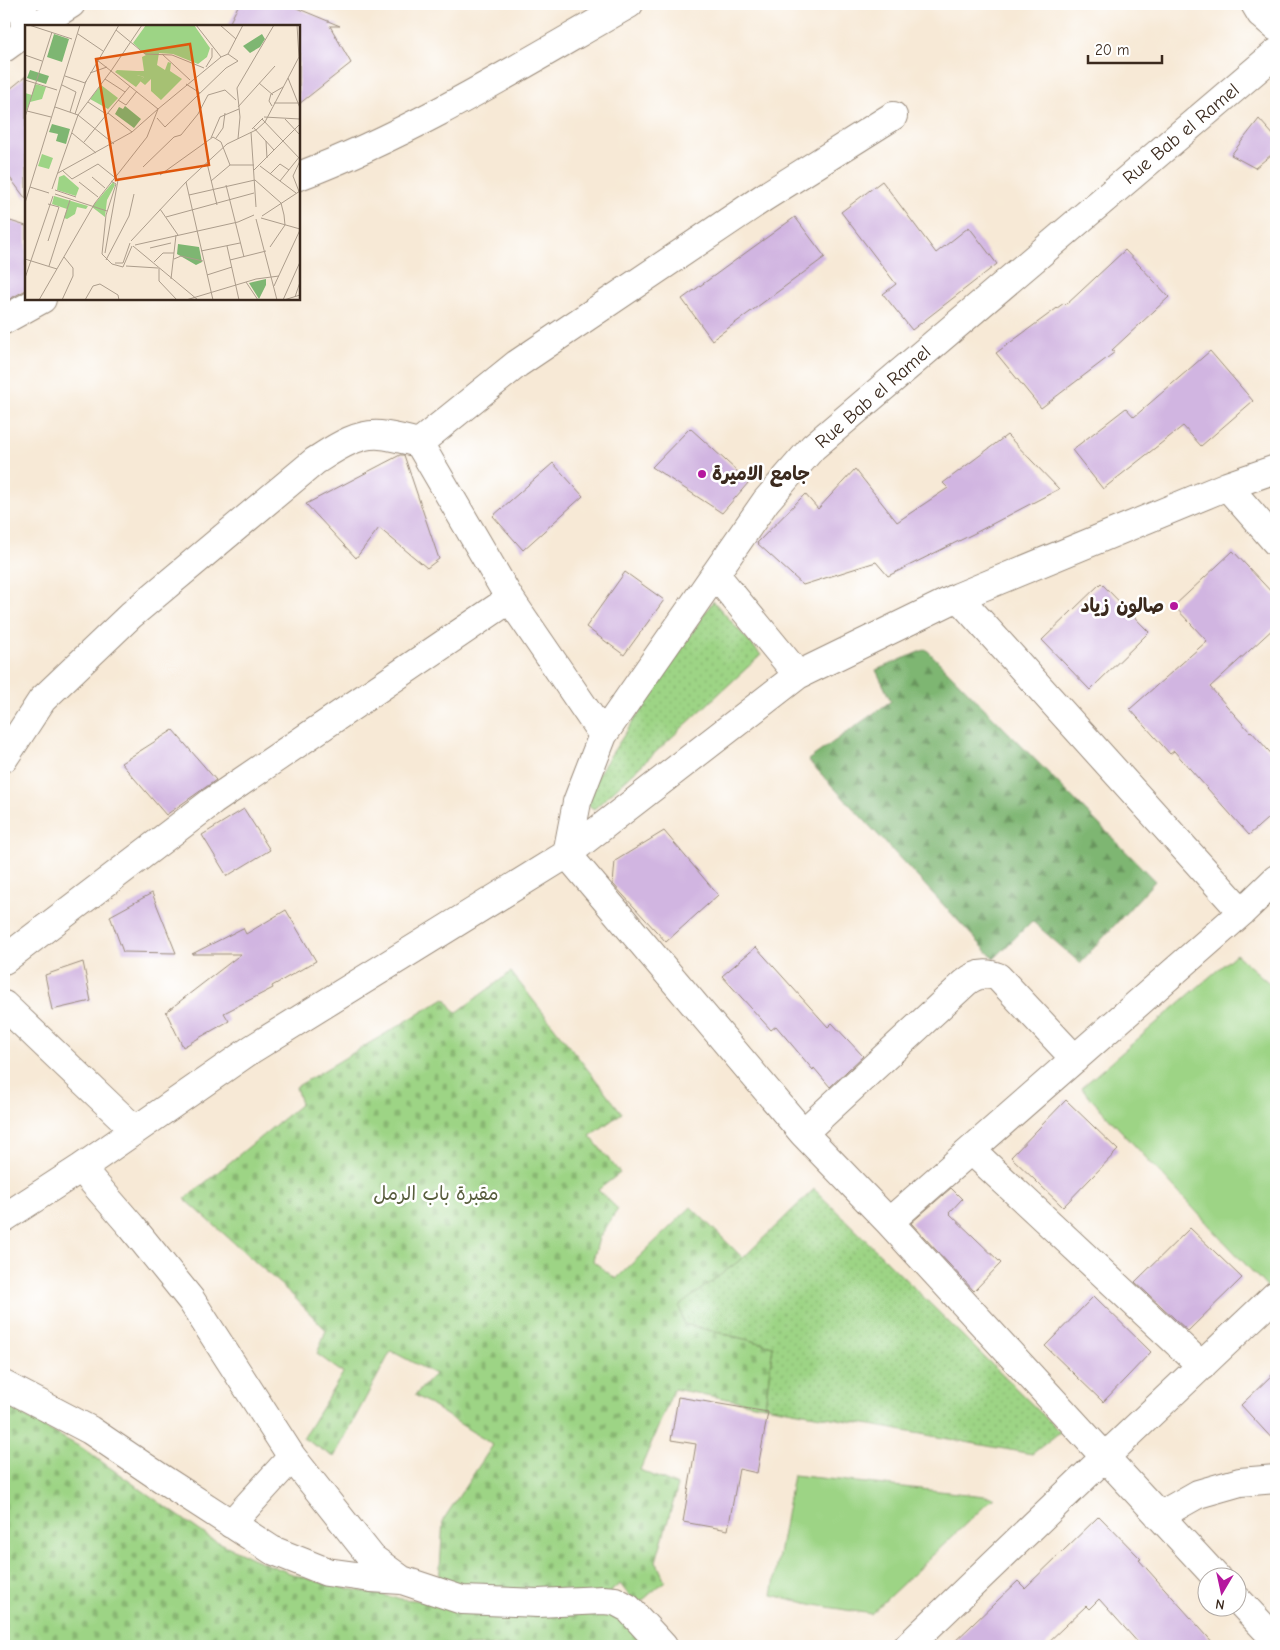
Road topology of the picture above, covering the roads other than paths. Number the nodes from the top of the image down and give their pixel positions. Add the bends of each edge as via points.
1 (24, 4) edge
2 (71, 4) edge
3 (629, 4) edge
4 (1255, 4) edge
5 (38, 25) edge
6 (1276, 27) edge
7 (23, 35) edge
8 (1276, 53) edge
9 (893, 116) dead end
10 (300, 176) edge
11 (40, 300) edge
12 (4, 320) edge
13 (419, 443) junction
14 (1276, 469) edge
15 (1227, 486) junction
16 (1276, 542) edge
17 (716, 574) junction
18 (958, 597) junction
19 (510, 599) junction
20 (798, 675) junction
21 (603, 735) junction
22 (4, 758) edge
23 (567, 854) junction
24 (1272, 891) edge
25 (1242, 912) junction
26 (4, 960) edge
27 (4, 1004) edge
28 (1075, 1059) junction
29 (135, 1130) junction
30 (803, 1133) junction
31 (971, 1150) junction
32 (81, 1168) junction
33 (4, 1218) edge
34 (889, 1222) junction
35 (1276, 1295) edge
36 (1202, 1366) junction
37 (4, 1385) edge
38 (292, 1457) junction
39 (1105, 1457) junction
40 (1276, 1479) edge
41 (1159, 1516) junction
42 (231, 1524) junction
43 (1208, 1568) edge
44 (402, 1580) junction
45 (1248, 1612) edge
46 (1270, 1638) edge
47 (663, 1646) edge
48 (908, 1646) edge

1 - 7 street
2 - 5 street
3 - 10 street via 436,114
4 - 6 street
8 - 17 street, Rue Bab el Ramel via 813,447 766,501
9 - 13 street via 763,198 517,364
11 - 12 street
13 - 19 street
13 - 22 street via 379,435 358,437 315,461 131,615 42,700
14 - 15 street
15 - 16 street
15 - 18 street
17 - 20 street
17 - 21 street, Rue Bab el Ramel
18 - 20 street
18 - 25 street
19 - 21 street
19 - 26 street via 213,801
20 - 23 street
21 - 23 street, Rue Bab el Ramel via 577,802
23 - 29 street via 252,1049
23 - 30 street
24 - 25 street
25 - 28 street
27 - 29 street
28 - 30 street via 998,977 985,973 970,978
28 - 31 street
29 - 32 street
30 - 34 street
31 - 34 street
31 - 36 street
32 - 33 street
32 - 38 street via 191,1300
34 - 39 street
35 - 36 street
36 - 39 street
37 - 42 street via 90,1430
38 - 42 street
38 - 44 street via 372,1558
39 - 41 street
39 - 48 street
40 - 41 street via 1240,1482 1198,1494
41 - 43 street
42 - 44 street via 272,1550 327,1572
44 - 47 street via 462,1600 615,1602 628,1608
45 - 46 street

